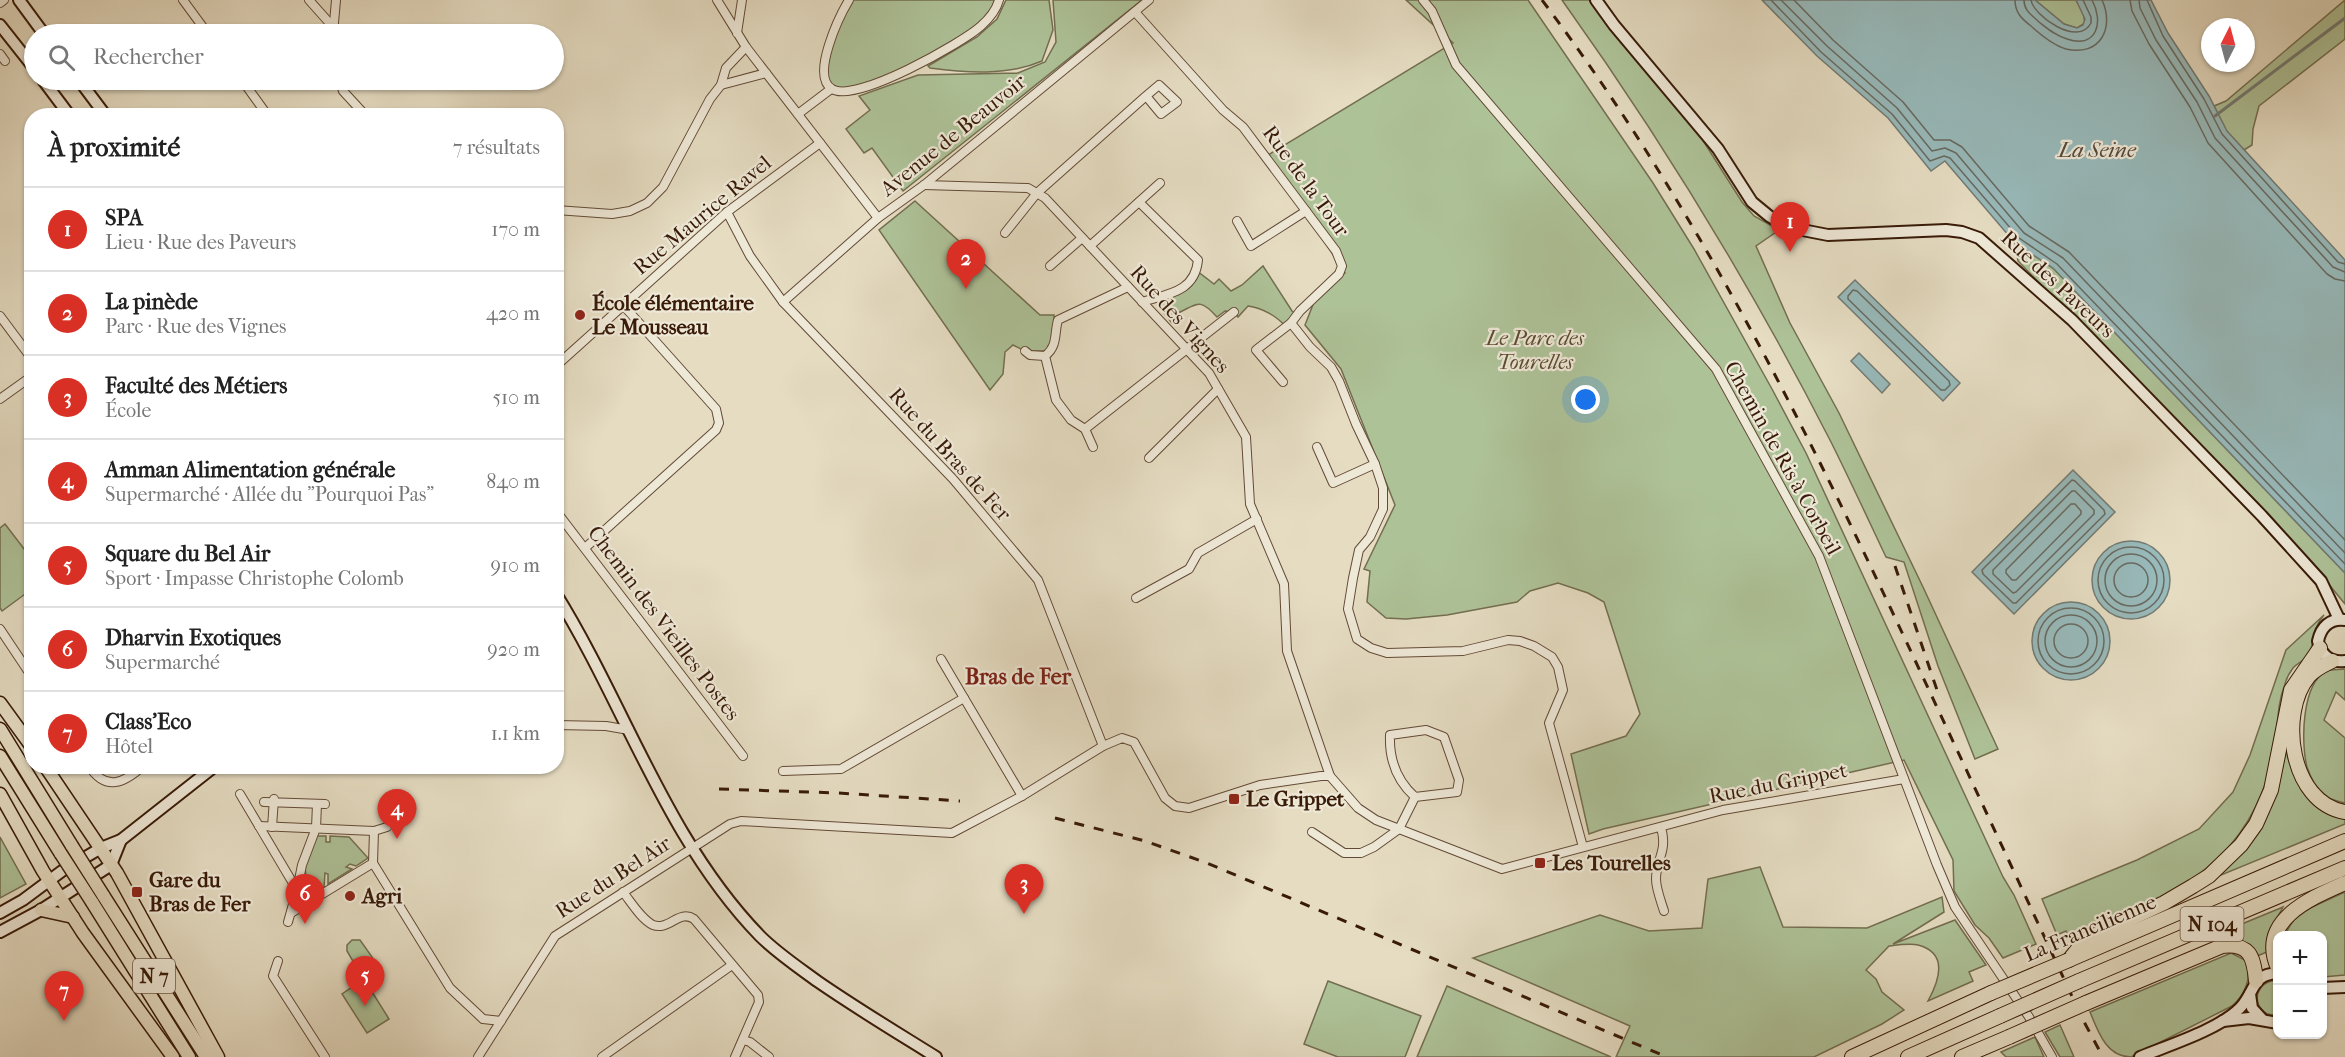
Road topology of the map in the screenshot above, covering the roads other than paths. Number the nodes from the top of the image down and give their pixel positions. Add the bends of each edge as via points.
1 (4, 0) edge
2 (19, 0) edge
3 (183, 0) edge
4 (309, 0) edge
5 (336, 0) edge
6 (717, 0) edge
7 (742, 0) edge
8 (849, 0) edge
9 (999, 0) edge
10 (1149, 0) edge
11 (1423, 0) edge
12 (1596, 0) edge
13 (0, 3) edge
14 (1134, 12) junction
15 (37, 24) edge
16 (201, 24) edge
17 (328, 24) edge
18 (334, 24) edge
19 (0, 25) edge
20 (737, 33) junction
21 (746, 47) junction
22 (0, 54) edge
23 (24, 55) edge
24 (5, 61) dead end
25 (766, 73) junction
26 (721, 85) junction
27 (831, 89) junction
28 (50, 90) edge
29 (86, 90) edge
30 (249, 90) edge
31 (343, 90) edge
32 (1146, 96) dead end
33 (64, 108) edge
34 (100, 108) edge
35 (262, 108) edge
36 (359, 108) edge
37 (798, 114) junction
38 (820, 143) junction
39 (1160, 183) dead end
40 (924, 184) junction
41 (1037, 193) junction
42 (1139, 202) junction
43 (564, 211) edge
44 (1306, 211) junction
45 (727, 213) junction
46 (878, 218) junction
47 (1237, 220) dead end
48 (1005, 233) dead end
49 (1082, 238) junction
50 (1090, 246) junction
51 (1050, 266) dead end
52 (1128, 287) junction
53 (783, 302) junction
54 (1142, 302) junction
55 (623, 305) junction
56 (1234, 312) dead end
57 (0, 316) edge
58 (1291, 323) junction
59 (24, 348) edge
60 (1187, 350) junction
61 (1025, 351) dead end
62 (1045, 356) junction
63 (564, 359) edge
64 (24, 382) edge
65 (1283, 382) dead end
66 (1218, 388) junction
67 (0, 399) edge
68 (1085, 429) junction
69 (1093, 447) dead end
70 (1317, 447) dead end
71 (1149, 458) dead end
72 (1375, 464) junction
73 (1257, 519) junction
74 (564, 522) edge
75 (585, 548) junction
76 (1137, 598) dead end
77 (564, 607) edge
78 (2342, 620) edge
79 (0, 629) edge
80 (2320, 648) junction
81 (941, 659) dead end
82 (2338, 661) edge
83 (24, 665) edge
84 (964, 698) junction
85 (0, 703) edge
86 (564, 725) edge
87 (0, 729) edge
88 (629, 730) junction
89 (24, 736) edge
90 (1103, 746) junction
91 (0, 756) edge
92 (743, 756) dead end
93 (24, 768) edge
94 (783, 771) dead end
95 (28, 774) edge
96 (50, 774) edge
97 (94, 774) edge
98 (134, 774) edge
99 (205, 774) edge
100 (1330, 777) junction
101 (1904, 779) junction
102 (0, 794) edge
103 (240, 794) dead end
104 (1022, 796) junction
105 (1415, 797) junction
106 (273, 801) junction
107 (264, 802) dead end
108 (2345, 812) edge
109 (259, 826) junction
110 (272, 827) junction
111 (387, 827) dead end
112 (316, 828) junction
113 (1660, 828) junction
114 (1399, 829) junction
115 (374, 831) junction
116 (1312, 832) dead end
117 (121, 840) junction
118 (2345, 841) edge
119 (1582, 847) junction
120 (101, 848) junction
121 (691, 848) junction
122 (373, 863) junction
123 (111, 865) junction
124 (2345, 868) edge
125 (49, 879) junction
126 (2345, 883) edge
127 (297, 890) junction
128 (623, 892) junction
129 (61, 898) junction
130 (98, 899) junction
131 (307, 904) junction
132 (41, 910) junction
133 (1664, 911) dead end
134 (0, 913) edge
135 (291, 913) junction
136 (73, 917) junction
137 (288, 922) dead end
138 (2278, 931) edge
139 (0, 932) edge
140 (2069, 960) junction
141 (278, 961) dead end
142 (732, 965) junction
143 (2273, 973) edge
144 (2253, 987) junction
145 (2345, 987) edge
146 (2327, 990) edge
147 (2262, 1019) junction
148 (501, 1021) junction
149 (2223, 1021) junction
150 (2273, 1022) edge
151 (743, 1040) junction
152 (173, 1057) edge
153 (189, 1057) edge
154 (206, 1057) edge
155 (218, 1057) edge
156 (325, 1057) edge
157 (478, 1057) edge
158 (602, 1057) edge
159 (735, 1057) edge
160 (769, 1057) edge
161 (936, 1057) edge
162 (1852, 1057) edge
163 (1908, 1057) edge
164 (1962, 1057) edge
165 (2052, 1057) edge
166 (2140, 1057) edge

1 - 13 street
2 - 15 street
3 - 16 street
4 - 17 street
5 - 18 street
6 - 20 street
7 - 20 street
8 - 27 street via 829,44 824,66 825,82
9 - 27 street via 995,12 980,27 917,67 850,91
10 - 14 street, Avenue de Beauvoir
11 - 101 street, Chemin de Ris à Corbeil via 1432,11 1456,65 1716,369 1819,556
12 - 78 street, Rue des Paveurs via 1718,149 1752,202 1769,216 1787,227 1828,235 1962,232 1980,238 1995,250 2072,321 2262,516 2321,581
14 - 40 street, Avenue de Beauvoir
14 - 44 street, Rue de la Tour via 1222,110 1243,127
19 - 23 street
20 - 21 street
21 - 25 street
21 - 26 street via 726,68
22 - 24 street
25 - 26 street
25 - 37 street
26 - 43 street via 663,187 646,203 612,214
27 - 37 street
28 - 33 street
29 - 34 street
30 - 35 street
31 - 36 street
32 - 41 street
37 - 38 street
38 - 45 street, Rue Maurice Ravel
38 - 46 street
39 - 42 street
40 - 41 street via 1028,188
40 - 46 street, Avenue de Beauvoir
41 - 48 street
41 - 49 street, Rue des Vignes
42 - 50 street
42 - 54 street via 1198,260 1190,283 1178,291
44 - 47 street via 1251,246
44 - 58 street, Rue de la Tour via 1342,266 1339,274
45 - 53 street, Rue du Bras de Fer via 750,256
45 - 55 street, Rue Maurice Ravel
46 - 53 street, Avenue de Beauvoir
49 - 50 street, Rue des Vignes
49 - 51 street
50 - 52 street, Rue des Vignes
52 - 54 street, Rue des Vignes
52 - 62 street via 1058,320 1056,341
53 - 90 street, Rue du Bras de Fer via 953,479 1038,580
54 - 60 street, Rue des Vignes
55 - 63 street, Rue Maurice Ravel
55 - 75 street via 717,409 719,423 716,430
56 - 60 street
57 - 59 street
58 - 65 street via 1256,350
58 - 72 street via 1331,368
60 - 66 street, Rue des Vignes
60 - 68 street
61 - 62 street
62 - 68 street via 1056,400 1071,420
64 - 67 street
66 - 71 street
66 - 73 street, Rue des Vignes via 1246,437 1250,504
68 - 69 street
70 - 72 street via 1333,483
72 - 119 street via 1383,488 1383,509 1359,550 1353,578 1348,609 1357,639 1387,653 1463,651 1508,640 1520,641 1552,657 1563,690 1549,723
73 - 76 street via 1198,553 1189,569
73 - 100 street, Rue des Vignes via 1284,584 1287,651
74 - 75 street, Chemin des Vieilles Postes
75 - 92 street, Chemin des Vieilles Postes
77 - 88 street
78 - 80 street via 2324,626 2318,641
79 - 83 street
80 - 82 street via 2324,656
80 - 140 highway via 2291,690 2271,790 2256,824 2241,845 2209,876 2164,903 2085,940
81 - 84 street
82 - 108 highway via 2309,675 2299,695 2294,716 2294,749 2308,789 2318,800
84 - 94 street via 841,769
84 - 104 street
85 - 89 main road
86 - 88 street
87 - 93 main road, N 7, bridge
88 - 121 street
90 - 100 street via 1122,738 1134,742 1165,798 1175,806 1189,808 1260,785
90 - 104 street, Rue du Bel Air
91 - 130 main road, N 7, bridge via 61,854
95 - 130 main road, N 7, bridge via 72,846
96 - 120 main road
97 - 98 street via 111,782 120,782
99 - 117 street
100 - 114 street, Rue du Grippet via 1359,808
101 - 113 street, Rue du Grippet via 1723,810
101 - 165 street, Chemin de Ris à Corbeil via 1951,896
102 - 125 main road
103 - 109 street
104 - 121 street, Rue du Bel Air via 952,833 741,821
105 - 105 street via 1457,792 1459,780 1444,737 1426,730 1390,735 1390,755 1403,787
105 - 114 street
106 - 107 street
106 - 110 street
106 - 112 street via 321,804
109 - 110 street
109 - 127 street
110 - 112 street
111 - 115 street
112 - 115 street
112 - 127 street
113 - 119 street, Rue du Grippet
113 - 133 street via 1664,838 1656,878
114 - 116 street via 1361,853 1344,853
114 - 119 street, Rue du Grippet via 1502,869
115 - 122 street
117 - 120 street
117 - 123 street
118 - 140 highway, La Francilienne / N 104
120 - 123 main road
120 - 125 street
121 - 128 street, Rue du Bel Air
121 - 161 street via 740,914 771,947 843,999
122 - 131 street
122 - 148 street via 450,988 483,1019
123 - 129 street
123 - 155 main road
124 - 163 highway, La Francilienne / N 104, bridge
125 - 129 main road
125 - 134 street
126 - 138 highway via 2308,900 2285,918
127 - 131 street
127 - 135 street
128 - 142 street via 652,924 658,926 682,915 694,919
128 - 148 street, Rue du Bel Air via 555,936
129 - 132 street
129 - 136 main road
130 - 153 main road, N 7
130 - 154 main road, N 7
131 - 135 street
132 - 136 main road
132 - 139 street
135 - 137 street
136 - 152 main road
140 - 162 highway, La Francilienne / N 104, bridge
141 - 156 street via 273,976
142 - 151 street via 758,995 759,1002
142 - 158 street
143 - 144 street
144 - 147 street via 2252,1008
144 - 149 street via 2240,1008
144 - 164 highway, bridge via 2255,964 2249,953 2238,946 2222,946
145 - 146 street
147 - 149 street
147 - 150 street
148 - 157 street, Rue du Bel Air
149 - 166 street
151 - 159 street
151 - 160 street

